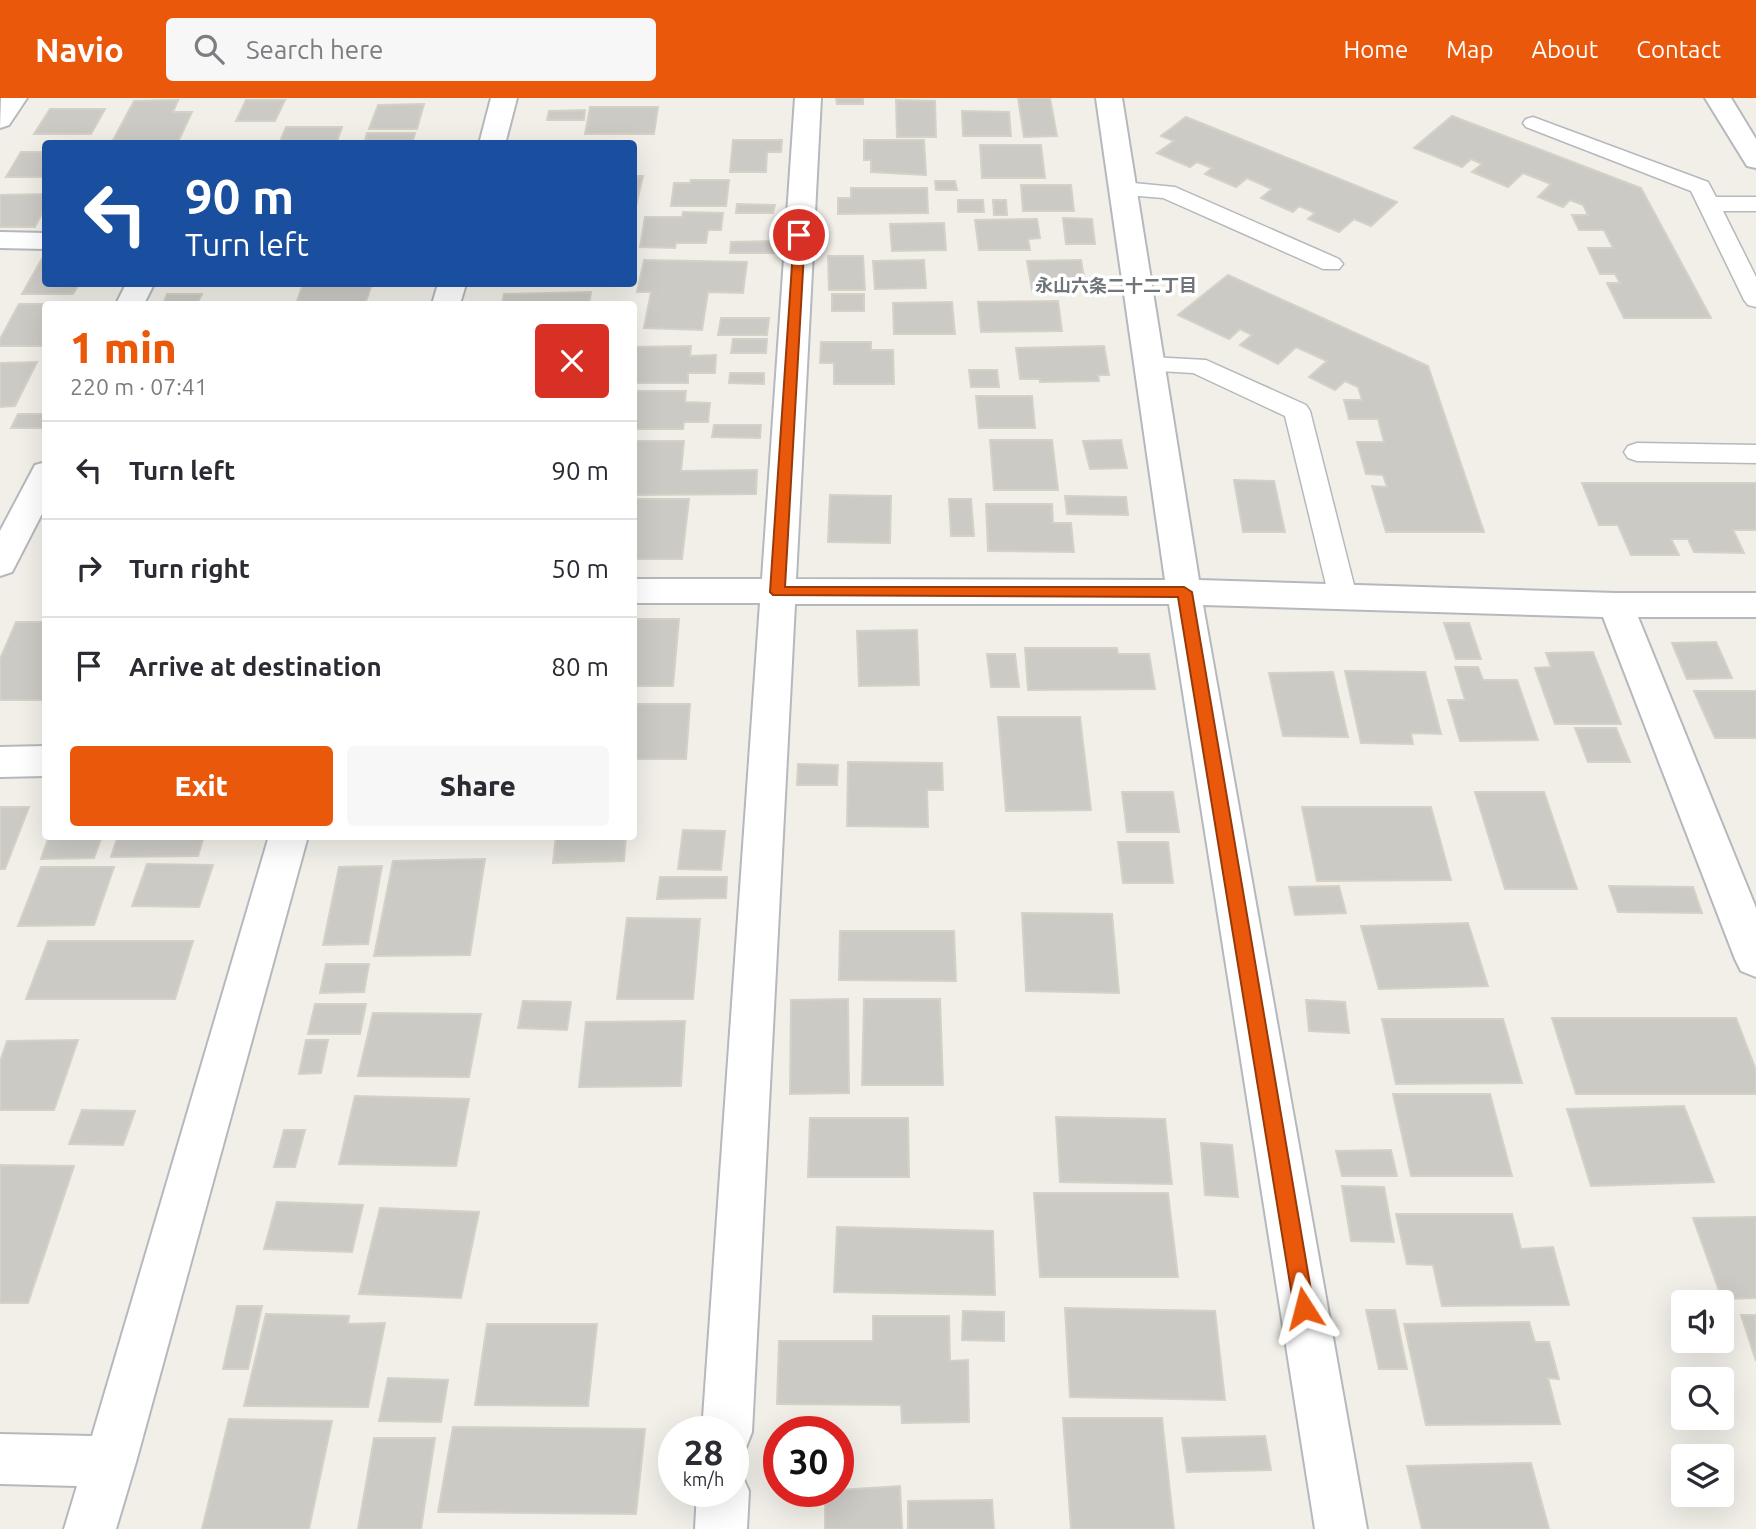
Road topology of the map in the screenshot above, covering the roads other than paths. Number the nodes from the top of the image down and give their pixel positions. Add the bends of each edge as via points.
1 (14, 98) edge
2 (504, 98) edge
3 (808, 98) edge
4 (1109, 98) edge
5 (1718, 98) edge
6 (0, 120) edge
7 (1533, 123) dead end
8 (493, 140) edge
9 (1756, 160) edge
10 (1123, 190) junction
11 (1708, 204) junction
12 (1756, 204) edge
13 (0, 240) edge
14 (42, 241) edge
15 (1331, 264) dead end
16 (1756, 300) edge
17 (1150, 365) junction
18 (1637, 452) dead end
19 (1756, 454) edge
20 (42, 481) edge
21 (0, 564) edge
22 (637, 591) edge
23 (778, 592) junction
24 (1184, 592) junction
25 (1343, 597) junction
26 (1616, 605) junction
27 (1756, 605) edge
28 (42, 761) edge
29 (0, 762) edge
30 (288, 840) edge
31 (1756, 959) edge
32 (728, 1416) edge
33 (0, 1459) edge
34 (111, 1462) junction
35 (722, 1507) edge
36 (90, 1529) edge
37 (721, 1529) edge
38 (1341, 1529) edge

1 - 6 street
2 - 8 street
3 - 23 street
4 - 10 street
5 - 9 street
7 - 11 lane via 1700,187
10 - 15 lane via 1167,192
10 - 17 street
11 - 12 lane
11 - 16 lane
13 - 14 street
17 - 24 street
17 - 25 lane via 1197,365 1297,411
18 - 19 lane
20 - 21 street
22 - 23 street
23 - 24 street
23 - 32 street
24 - 25 street
24 - 38 street
25 - 26 street
26 - 27 street
26 - 31 street
28 - 29 street
30 - 34 street
33 - 34 street
34 - 36 street
35 - 37 street

